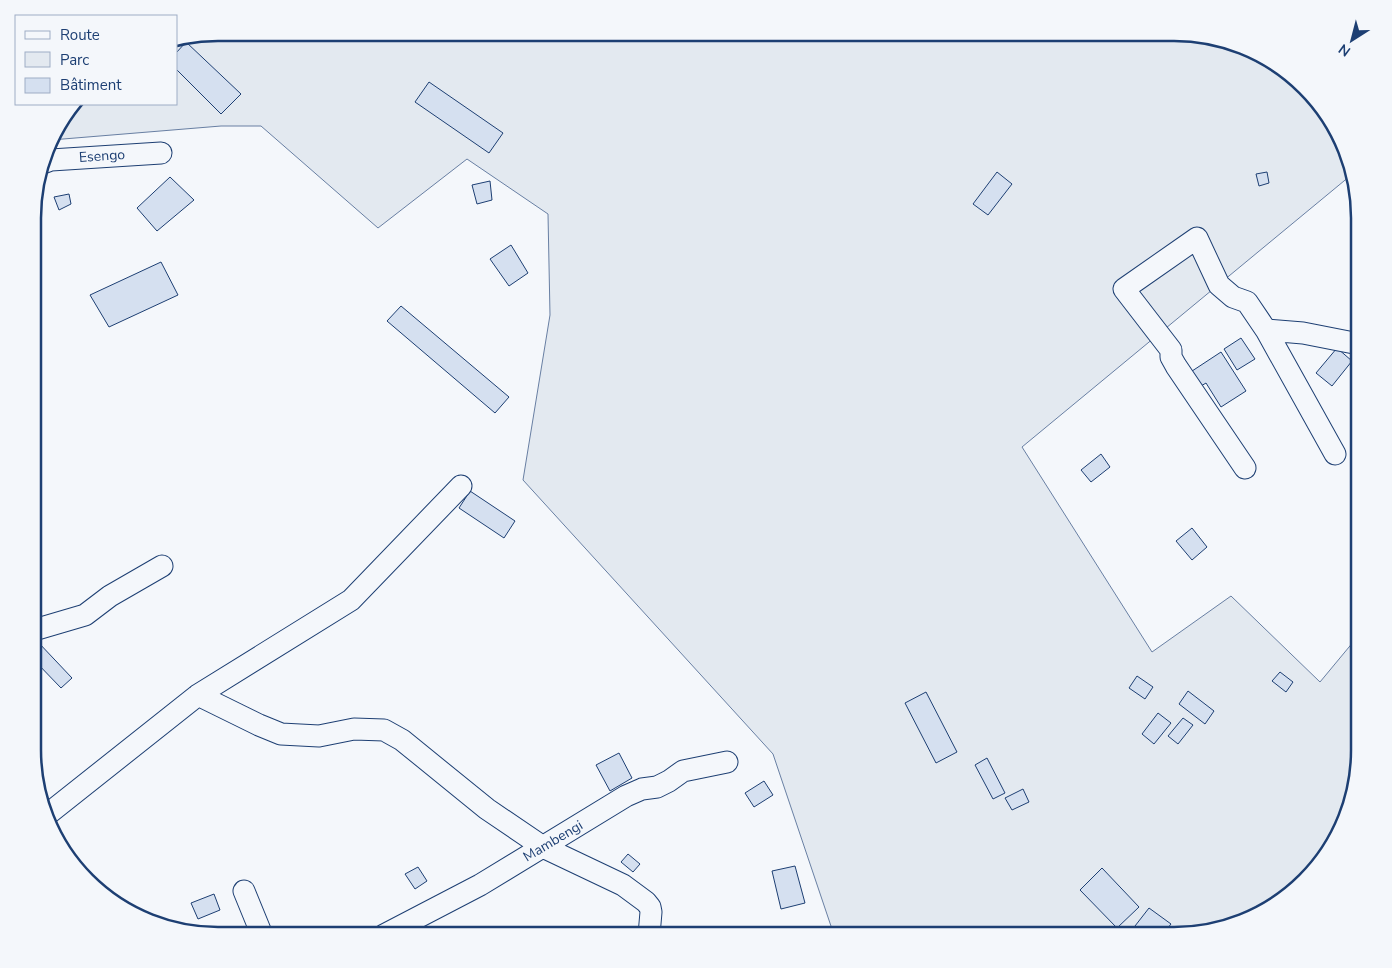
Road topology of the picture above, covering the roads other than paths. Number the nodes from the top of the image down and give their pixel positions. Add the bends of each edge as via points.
1 (161, 153) dead end
2 (51, 160) edge
3 (1266, 330) junction
4 (1350, 342) edge
5 (1335, 454) dead end
6 (1245, 468) dead end
7 (461, 486) dead end
8 (162, 566) dead end
9 (42, 628) edge
10 (198, 696) junction
11 (727, 762) dead end
12 (52, 811) edge
13 (543, 847) junction
14 (244, 891) dead end
15 (258, 926) edge
16 (401, 926) edge
17 (650, 926) edge

1 - 2 street, Esengo
3 - 4 street
3 - 5 street
3 - 6 street via 1246,302 1233,297 1219,284 1197,238 1124,289 1171,350 1176,366
7 - 10 street via 351,600
8 - 9 street via 110,596 85,615
10 - 12 street
10 - 13 street via 281,734 319,736 354,730 384,730 402,740 487,809
11 - 13 street, Mambengi via 683,771 658,787 626,796
13 - 16 street, Mambengi via 480,885
13 - 17 street via 623,885 646,902 651,912
14 - 15 street

